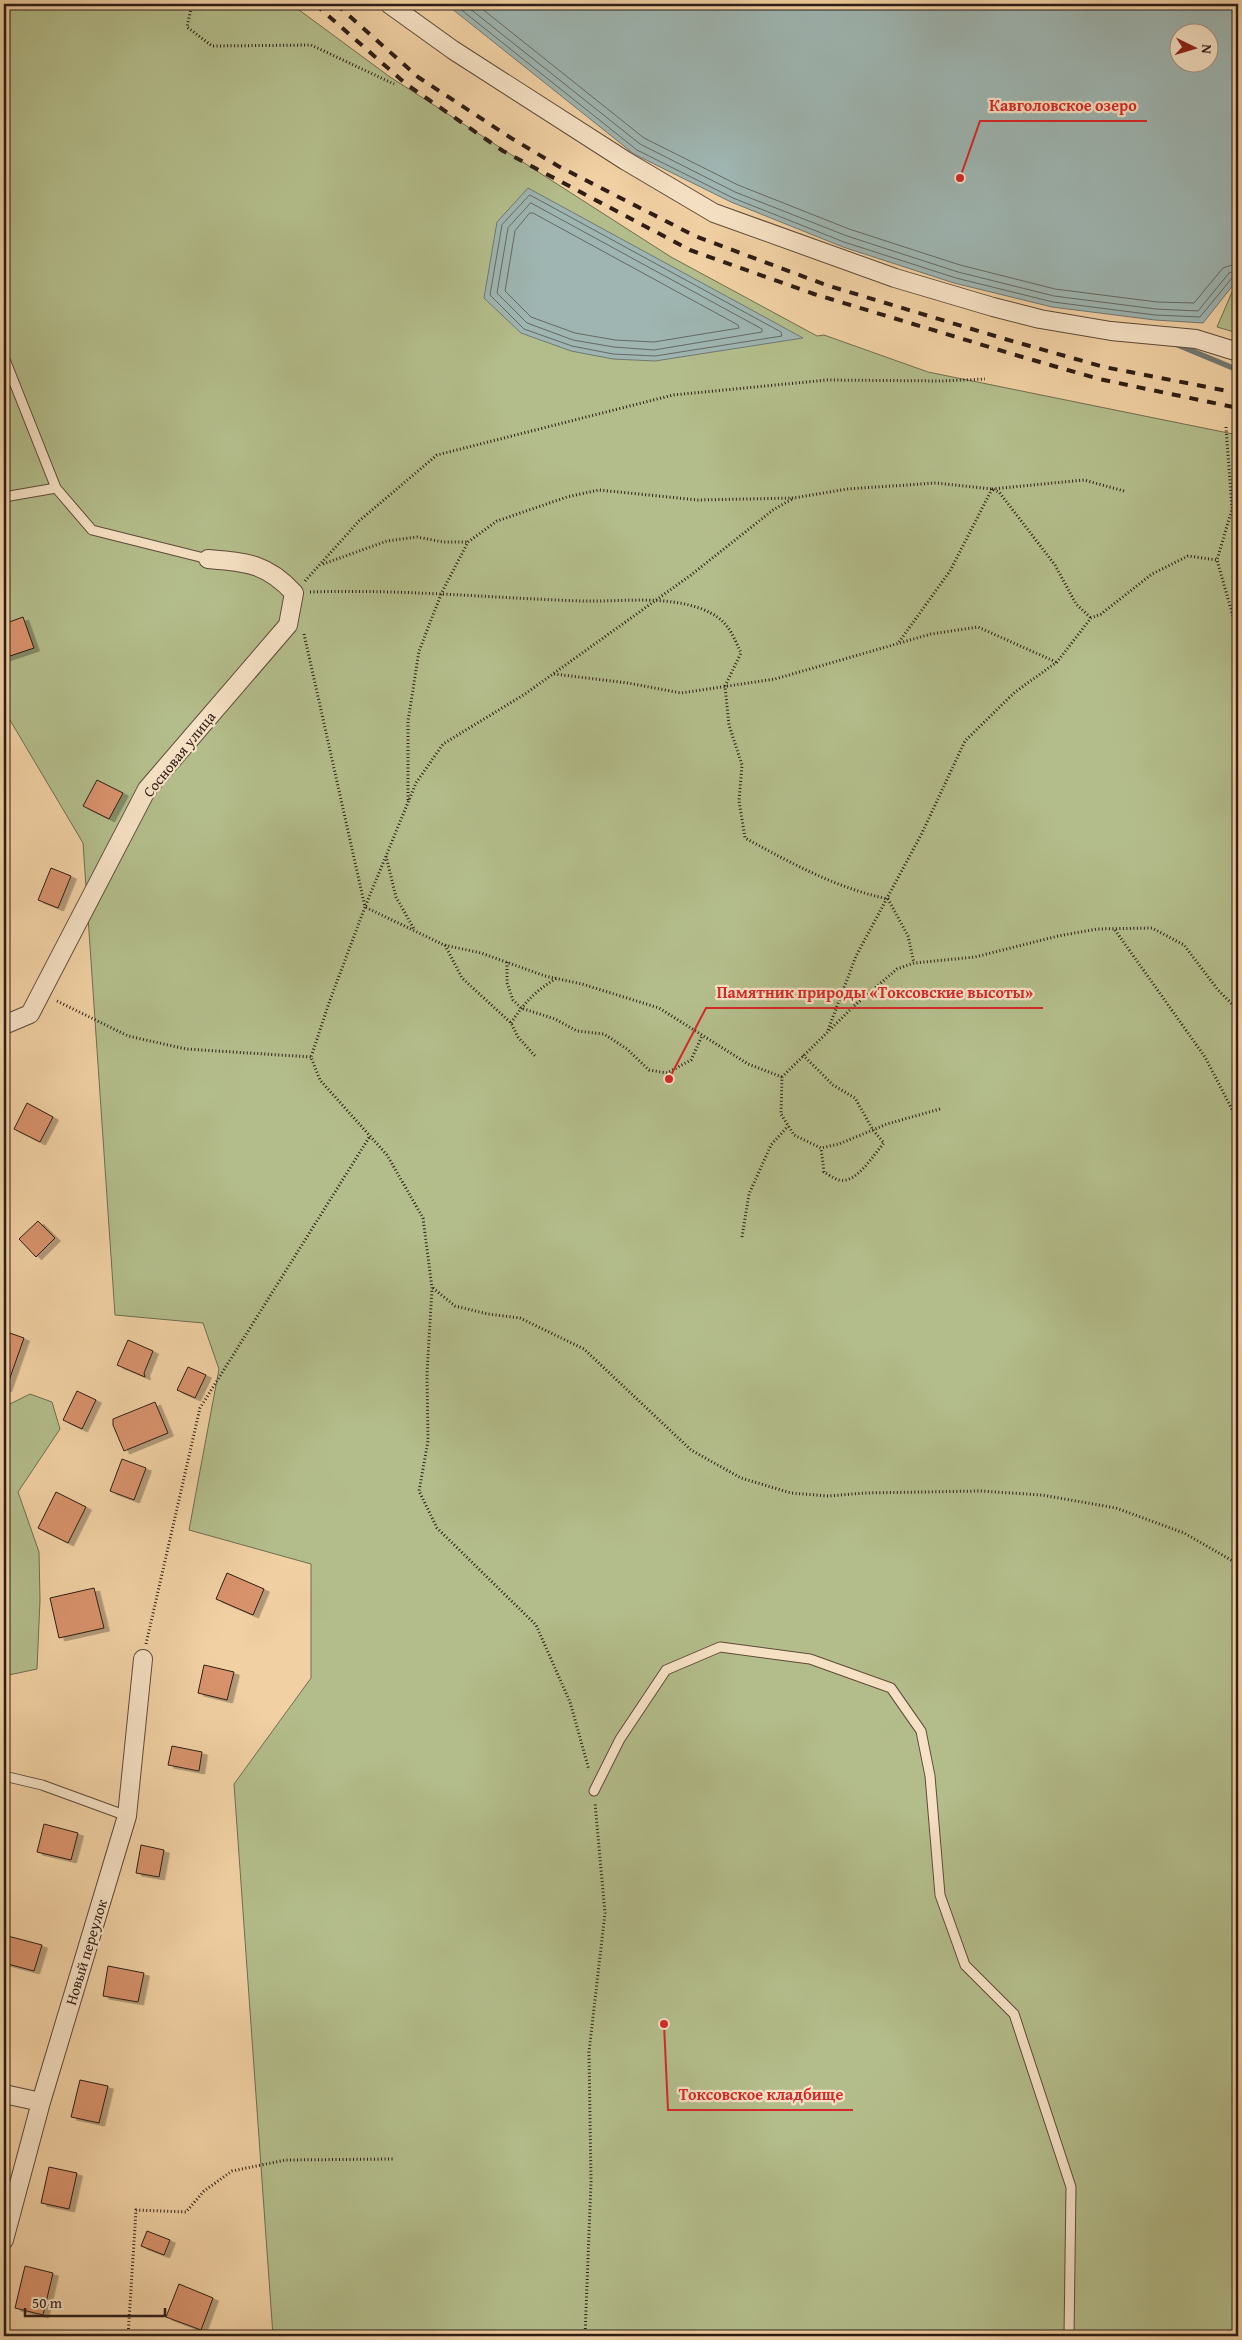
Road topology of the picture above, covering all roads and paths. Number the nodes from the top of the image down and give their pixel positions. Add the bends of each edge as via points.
1 (192, 4) edge
2 (389, 4) edge
3 (394, 84) dead end
4 (1238, 352) edge
5 (4, 358) edge
6 (985, 379) dead end
7 (1226, 427) dead end
8 (56, 488) junction
9 (992, 489) junction
10 (1124, 491) dead end
11 (4, 497) edge
12 (794, 498) junction
13 (468, 542) junction
14 (208, 559) joint
15 (1217, 560) junction
16 (321, 565) junction
17 (294, 592) junction
18 (442, 592) junction
19 (656, 600) junction
20 (1091, 618) junction
21 (303, 629) dead end
22 (1238, 634) edge
23 (898, 643) junction
24 (1238, 643) edge
25 (1056, 662) junction
26 (554, 674) junction
27 (725, 686) junction
28 (408, 801) junction
29 (386, 856) junction
30 (888, 899) junction
31 (365, 907) junction
32 (414, 930) junction
33 (1115, 930) junction
34 (444, 945) junction
35 (507, 962) junction
36 (914, 963) junction
37 (557, 978) junction
38 (40, 994) junction
39 (521, 1008) junction
40 (1238, 1010) edge
41 (511, 1023) junction
42 (4, 1025) edge
43 (827, 1033) junction
44 (702, 1036) junction
45 (803, 1055) junction
46 (535, 1056) dead end
47 (312, 1057) junction
48 (782, 1077) junction
49 (940, 1109) dead end
50 (1238, 1121) edge
51 (788, 1126) junction
52 (872, 1130) junction
53 (370, 1136) junction
54 (821, 1148) junction
55 (742, 1237) dead end
56 (432, 1288) junction
57 (1238, 1564) edge
58 (143, 1659) joint
59 (4, 1776) edge
60 (594, 1791) junction
61 (128, 1816) junction
62 (4, 2094) edge
63 (41, 2102) junction
64 (394, 2158) dead end
65 (4, 2240) edge
66 (128, 2336) edge
67 (585, 2336) edge
68 (1069, 2336) edge

1 - 3 path via 187,27 212,46 311,45
2 - 4 street via 470,61 714,214 895,278 994,307 1040,319 1111,331 1196,340
5 - 8 lane
6 - 16 path via 826,380 673,395 437,455 359,521
7 - 15 path via 1232,509
8 - 11 lane
8 - 14 lane via 92,530
9 - 10 path via 1084,480
9 - 12 path via 936,483
9 - 20 path via 1009,504 1055,566 1076,604
9 - 23 path via 950,570
12 - 13 path via 698,500 599,490 566,497 497,521
12 - 19 path via 773,510
13 - 16 path via 417,537 387,541
13 - 18 path
14 - 17 street via 246,562 280,577
15 - 20 path via 1188,556 1152,574 1101,614
15 - 22 path
16 - 17 path
17 - 18 path
17 - 38 street, Сосновая улица via 288,625 147,789
18 - 19 path via 585,601
18 - 28 path via 419,652 409,710
19 - 26 path
19 - 27 path via 703,610 728,625 741,653
20 - 25 path
21 - 31 path
22 - 24 path
23 - 25 path via 978,627
23 - 27 path via 775,679
25 - 30 path via 1015,692 965,742
26 - 27 path via 681,693
26 - 28 path via 443,744 416,783
27 - 30 path via 729,724 742,765 739,801 745,838 792,864 856,892
28 - 29 path
29 - 31 path
29 - 32 path via 396,897
30 - 36 path via 908,936
30 - 43 path via 856,956
31 - 32 path
31 - 47 path
32 - 34 path
33 - 36 path via 1097,929 974,957
33 - 40 path via 1152,928 1184,945 1218,990
33 - 50 path via 1204,1057
34 - 35 path
34 - 41 path via 462,978
35 - 37 path
35 - 39 path via 507,983 513,1000
36 - 43 path via 897,969
37 - 39 path via 539,988
37 - 44 path via 659,1008
38 - 42 street, Сосновая улица via 30,1014
38 - 47 path via 128,1036 186,1049
39 - 41 path
39 - 44 path via 555,1019 577,1031 604,1034 628,1049 649,1070 667,1073 691,1060
41 - 46 path via 518,1037
43 - 45 path
44 - 48 path via 748,1064
45 - 48 path
45 - 52 path via 833,1085 855,1098
47 - 53 path via 320,1080
48 - 51 path via 781,1114
49 - 52 path
51 - 54 path via 794,1135
51 - 55 path via 771,1145 749,1194
52 - 54 path
52 - 54 path via 884,1143 857,1177 839,1180 824,1172
53 - 56 path via 387,1156 422,1218
53 - 58 path via 200,1408
56 - 57 path via 455,1306 520,1318 584,1349 691,1450 741,1478 791,1493 828,1496 980,1491 1042,1495 1116,1508 1184,1532
56 - 60 path via 427,1374 428,1441 419,1491 437,1528 536,1625 570,1702
58 - 61 street, Новый переулок
59 - 61 lane via 42,1785
60 - 67 path via 605,1912 589,2052 591,2182
60 - 68 lane via 620,1739 666,1670 720,1647 810,1659 891,1688 921,1731 930,1776 940,1895 965,1965 1014,2014 1071,2187
61 - 63 street, Новый переулок
62 - 63 street
63 - 65 street, Новый переулок
64 - 66 path via 277,2162 232,2171 204,2191 186,2212 136,2210

